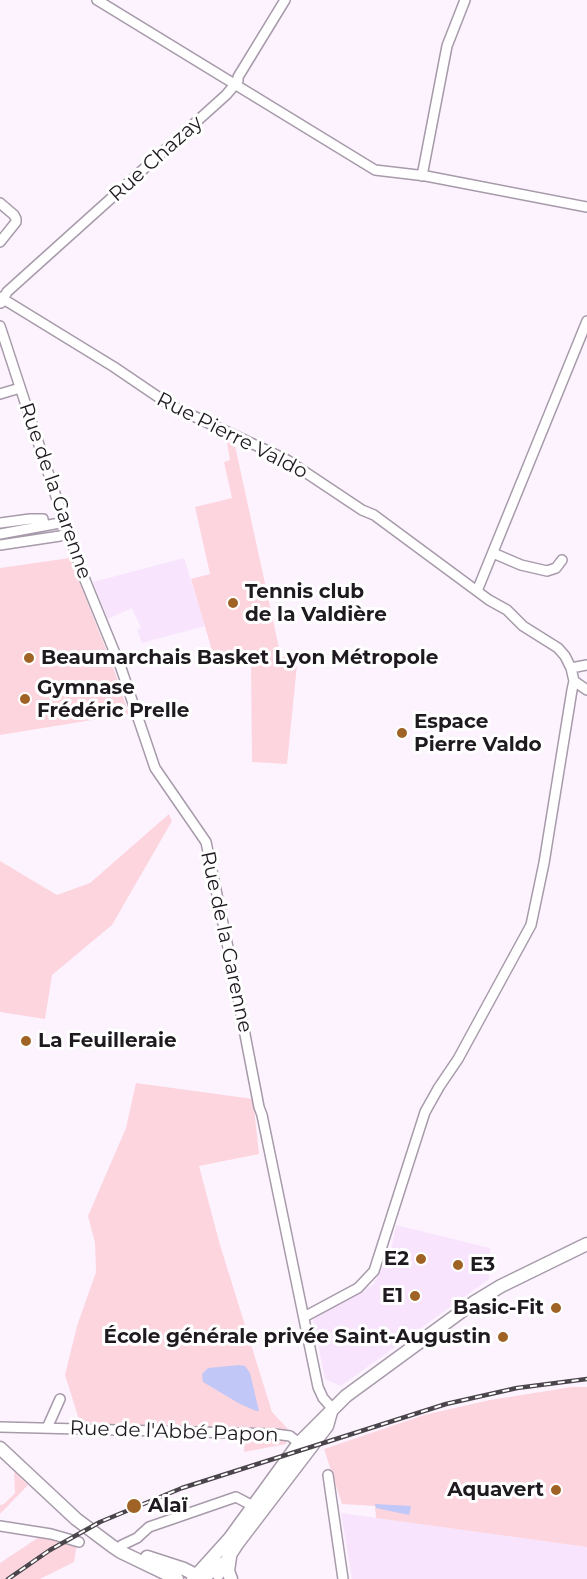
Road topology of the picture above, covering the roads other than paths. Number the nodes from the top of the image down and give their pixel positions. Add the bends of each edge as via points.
1 (98, 0) edge
2 (285, 0) edge
3 (465, 0) edge
4 (236, 84) junction
5 (423, 176) junction
6 (0, 203) edge
7 (587, 207) edge
8 (0, 242) edge
9 (1, 300) edge
10 (587, 321) edge
11 (0, 326) edge
12 (20, 388) junction
13 (0, 394) edge
14 (65, 522) junction
15 (0, 523) edge
16 (44, 526) junction
17 (68, 533) junction
18 (0, 534) edge
19 (0, 545) edge
20 (493, 554) junction
21 (562, 560) dead end
22 (477, 591) junction
23 (587, 665) edge
24 (571, 668) junction
25 (574, 681) junction
26 (587, 690) edge
27 (587, 1244) edge
28 (304, 1317) junction
29 (60, 1399) dead end
30 (332, 1408) junction
31 (0, 1427) edge
32 (47, 1428) junction
33 (299, 1443) junction
34 (0, 1448) edge
35 (328, 1475) dead end
36 (63, 1505) junction
37 (253, 1506) junction
38 (0, 1526) edge
39 (79, 1542) dead end
40 (122, 1545) junction
41 (231, 1553) junction
42 (198, 1578) edge
43 (177, 1579) edge
44 (214, 1579) edge
45 (231, 1579) edge
46 (343, 1579) edge

1 - 4 street
2 - 4 street, Rue Chazay
3 - 5 street via 447,46
4 - 5 street via 375,170
4 - 9 street, Rue Chazay
5 - 7 street
6 - 8 street via 16,222
9 - 22 street, Rue Pierre Valdo via 170,405 287,460 374,515
10 - 20 street
11 - 12 street, Rue de la Garenne
12 - 13 street
12 - 14 street, Rue de la Garenne
14 - 16 street
14 - 17 street, Rue de la Garenne
15 - 16 street via 43,519
16 - 18 street
17 - 19 street
17 - 28 street, Rue de la Garenne via 155,768 206,842
20 - 21 street via 547,570 556,568
20 - 22 street
22 - 24 street, Rue Pierre Valdo via 558,648
23 - 24 street
24 - 25 street, Rue Pierre Valdo
25 - 26 street
25 - 28 street via 531,925 425,1112 374,1271 358,1287
27 - 30 main road via 473,1303
28 - 30 street, Rue de la Garenne via 318,1387
29 - 32 street, Rue de l'Abbé Papon
30 - 33 main road
30 - 41 main road via 327,1426
31 - 32 street, Rue de l'Abbé Papon
32 - 33 street, Rue de l'Abbé Papon via 275,1434 290,1436
33 - 37 main road
34 - 36 main road
35 - 46 street
36 - 40 main road
36 - 43 main road via 121,1552
37 - 40 street via 236,1497 149,1527
37 - 42 main road
38 - 39 street
40 - 42 main road
41 - 44 main road
41 - 45 main road

